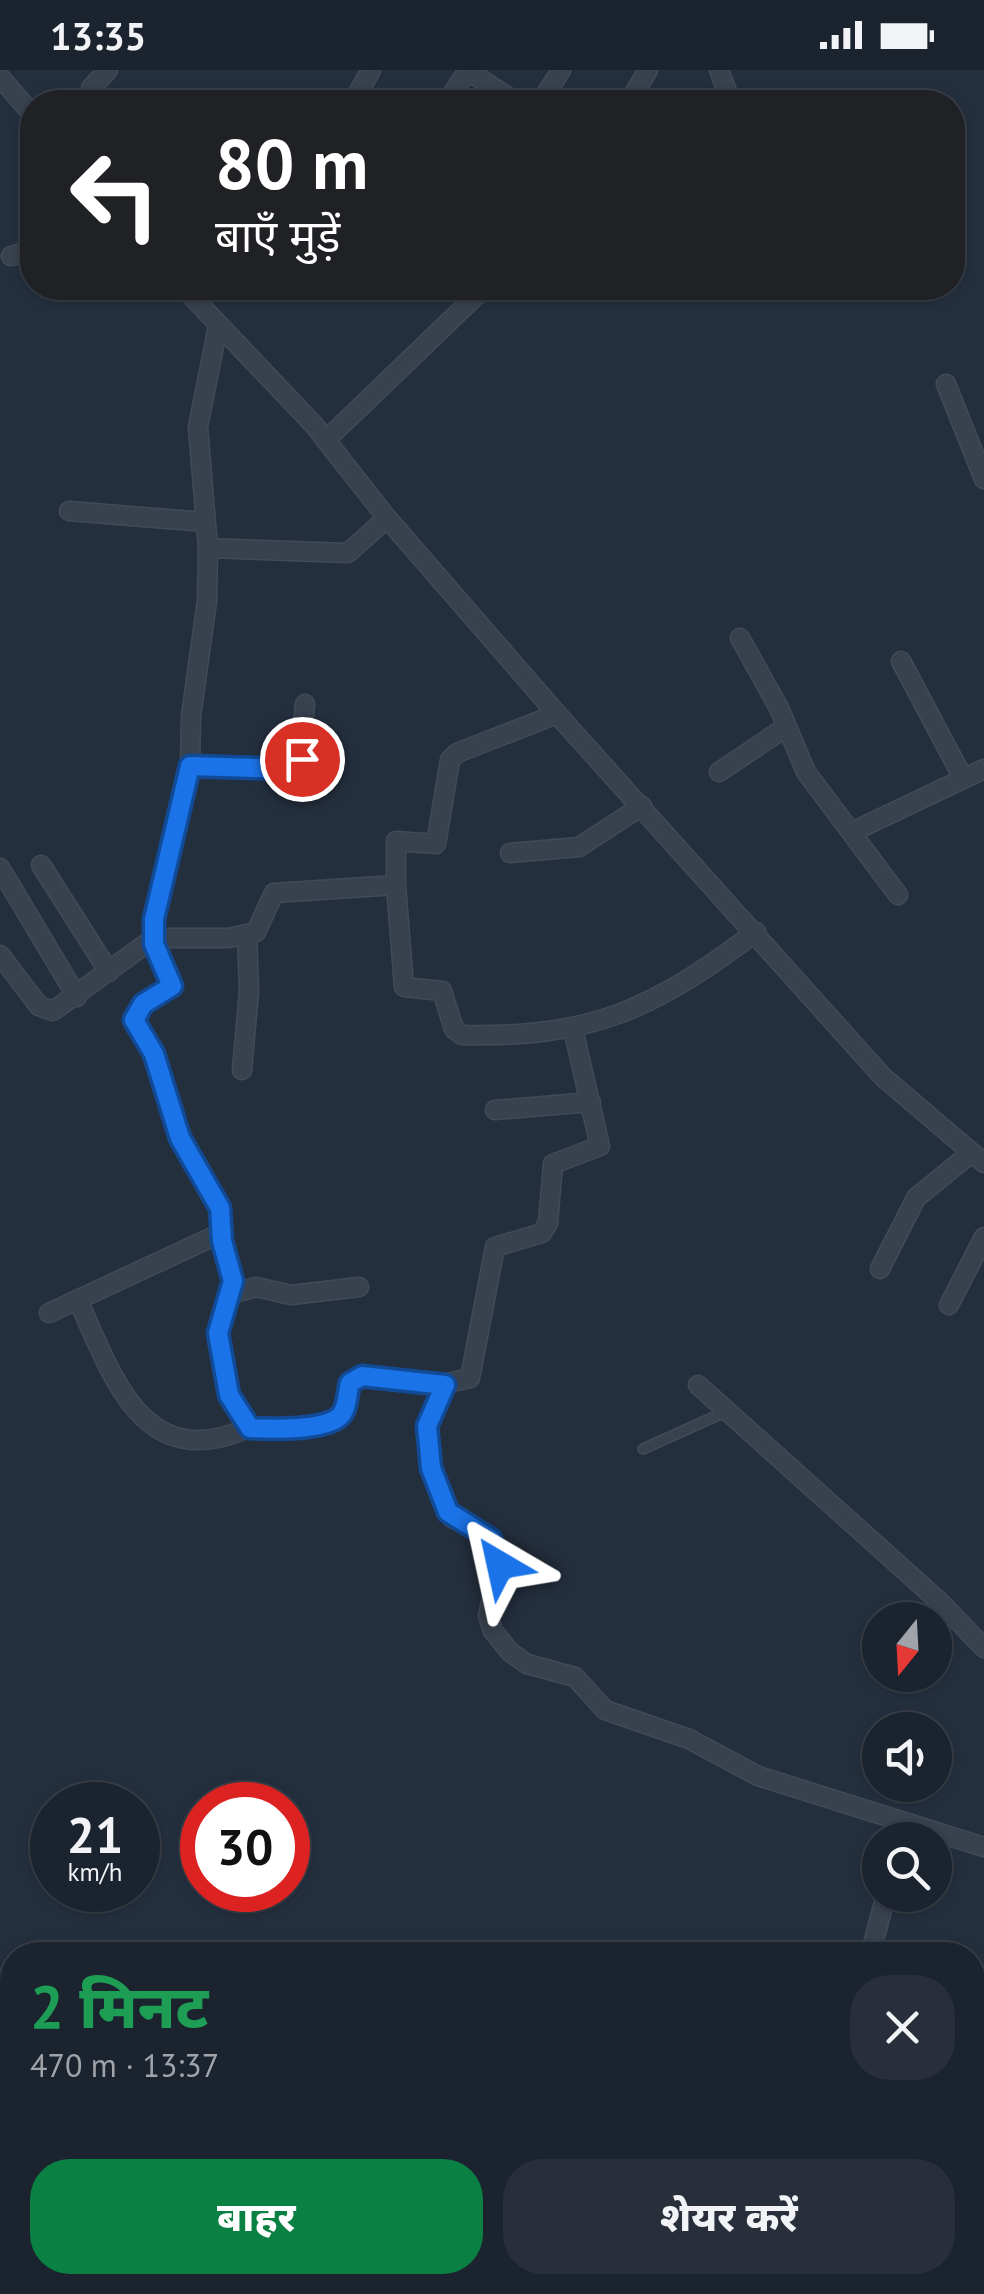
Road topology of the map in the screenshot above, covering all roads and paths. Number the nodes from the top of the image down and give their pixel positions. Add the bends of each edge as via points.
1 (108, 70) edge
2 (468, 71) edge
3 (0, 76) edge
4 (91, 88) dead end
5 (497, 90) edge
6 (20, 100) edge
7 (20, 254) edge
8 (12, 256) dead end
9 (195, 300) edge
10 (472, 300) edge
11 (218, 326) junction
12 (946, 384) dead end
13 (326, 440) junction
14 (984, 479) edge
15 (69, 510) dead end
16 (387, 518) junction
17 (205, 522) junction
18 (208, 548) junction
19 (740, 638) dead end
20 (902, 661) dead end
21 (305, 704) dead end
22 (557, 714) junction
23 (786, 727) junction
24 (190, 766) junction
25 (984, 769) edge
26 (720, 772) dead end
27 (963, 778) junction
28 (642, 806) junction
29 (854, 831) junction
30 (510, 853) dead end
31 (41, 865) dead end
32 (0, 868) edge
33 (396, 885) junction
34 (898, 894) dead end
35 (756, 932) junction
36 (247, 934) junction
37 (154, 938) junction
38 (0, 956) edge
39 (108, 972) junction
40 (76, 996) junction
41 (572, 1030) junction
42 (242, 1070) dead end
43 (591, 1102) junction
44 (495, 1110) dead end
45 (977, 1158) edge
46 (221, 1233) junction
47 (984, 1237) edge
48 (880, 1268) dead end
49 (359, 1287) dead end
50 (231, 1294) junction
51 (78, 1300) junction
52 (949, 1305) dead end
53 (50, 1313) dead end
54 (445, 1385) junction
55 (698, 1385) dead end
56 (726, 1412) junction
57 (250, 1428) junction
58 (643, 1449) dead end
59 (984, 1648) edge
60 (878, 1822) edge
61 (952, 1841) edge
62 (984, 1847) edge
63 (881, 1912) edge
64 (873, 1942) edge

1 - 4 street
2 - 5 street
3 - 6 street
7 - 8 street
9 - 11 street
10 - 13 street
11 - 13 street
11 - 17 street via 198,427
12 - 14 street
13 - 16 street
15 - 17 street
16 - 18 street via 352,553
16 - 22 street
17 - 18 street
18 - 24 street
19 - 23 street
20 - 27 street
21 - 24 street via 300,767
22 - 28 street
22 - 33 street via 450,760 436,844 395,841
23 - 26 street
23 - 29 street via 806,772
24 - 37 street
25 - 27 street
27 - 29 street
28 - 30 street via 579,847
28 - 35 street
29 - 34 street
31 - 39 street
32 - 40 street
33 - 36 street via 274,893 256,932
33 - 41 street via 404,987 442,991 456,1032
35 - 41 street via 662,998
35 - 45 street via 883,1077
36 - 37 street
36 - 42 street
37 - 39 street
37 - 46 street via 172,986 143,1004 134,1020 154,1054 180,1138 220,1208
38 - 40 street via 45,1009 54,1011
39 - 40 street
41 - 43 street
43 - 44 street
43 - 54 street via 600,1146 553,1164 542,1233 494,1246 474,1370 464,1382
45 - 48 street via 916,1198
46 - 50 street
46 - 51 street
47 - 52 street
49 - 50 street via 291,1295 256,1287
50 - 57 street via 218,1333 229,1395
51 - 53 street
51 - 57 street via 103,1355 153,1429 208,1439
54 - 57 street via 362,1376 350,1383 335,1420
54 - 60 street via 427,1426 431,1468 452,1518 486,1534 496,1547 500,1565 488,1615 510,1652 574,1676 605,1710 689,1739
55 - 56 street
56 - 58 lane
56 - 59 street
61 - 62 street
63 - 64 street

